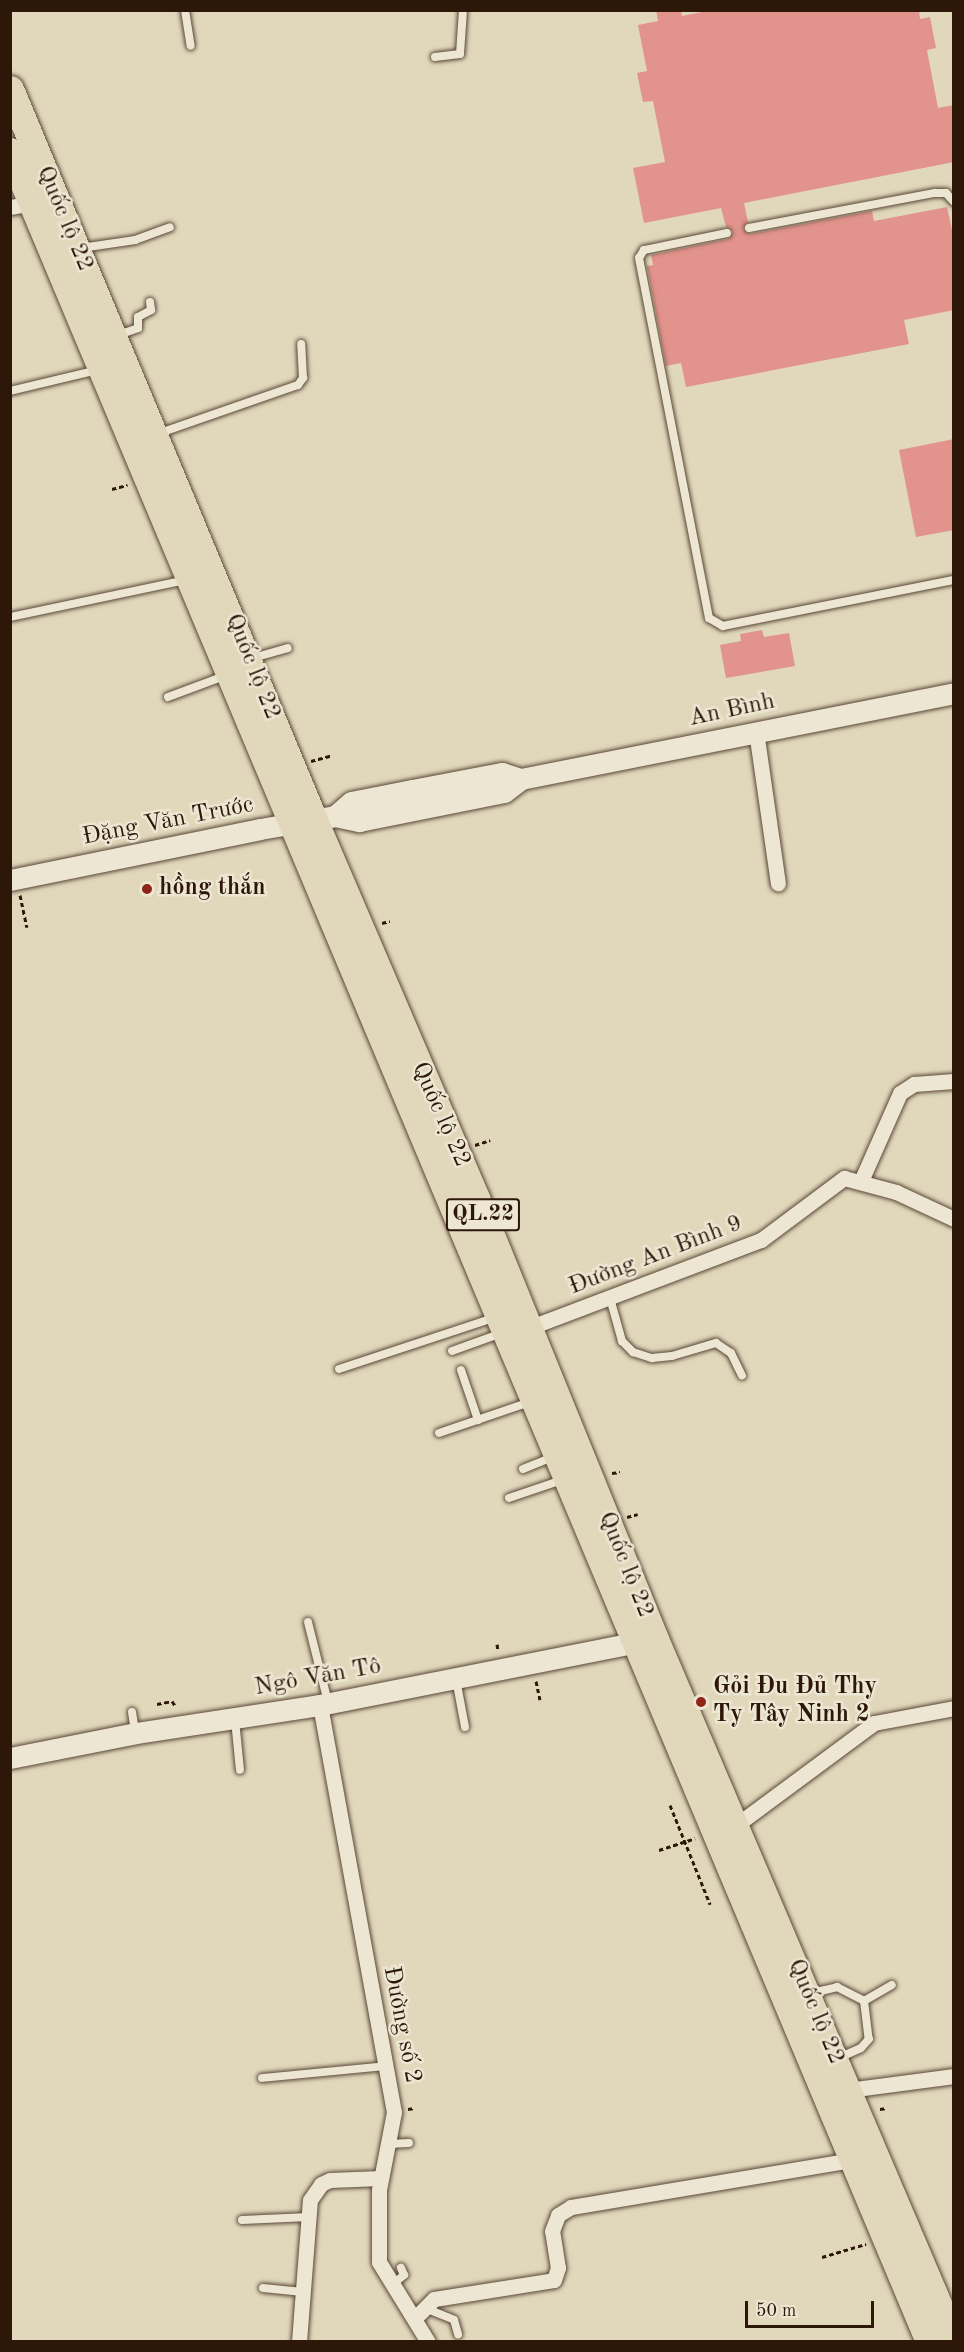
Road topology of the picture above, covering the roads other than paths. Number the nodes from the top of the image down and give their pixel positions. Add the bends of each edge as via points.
1 (185, 10) edge
2 (463, 10) edge
3 (191, 46) dead end
4 (435, 57) dead end
5 (10, 89) edge
6 (10, 151) edge
7 (954, 202) edge
8 (21, 205) edge
9 (170, 227) dead end
10 (749, 228) dead end
11 (727, 233) dead end
12 (76, 248) junction
13 (150, 302) dead end
14 (114, 336) junction
15 (301, 344) dead end
16 (103, 369) junction
17 (10, 391) edge
18 (156, 434) junction
19 (191, 579) junction
20 (954, 580) edge
21 (10, 617) edge
22 (288, 648) dead end
23 (240, 666) junction
24 (954, 693) edge
25 (168, 697) dead end
26 (756, 732) junction
27 (314, 820) junction
28 (13, 879) edge
29 (778, 883) dead end
30 (954, 1081) edge
31 (861, 1180) junction
32 (954, 1219) edge
33 (610, 1298) junction
34 (512, 1325) junction
35 (452, 1351) dead end
36 (339, 1369) dead end
37 (461, 1370) dead end
38 (742, 1376) dead end
39 (534, 1401) junction
40 (478, 1420) junction
41 (439, 1433) dead end
42 (561, 1467) junction
43 (523, 1469) dead end
44 (509, 1498) dead end
45 (308, 1622) dead end
46 (634, 1643) junction
47 (456, 1677) junction
48 (325, 1704) junction
49 (954, 1708) edge
50 (132, 1712) dead end
51 (235, 1718) junction
52 (465, 1727) dead end
53 (136, 1733) junction
54 (10, 1758) edge
55 (240, 1770) dead end
56 (725, 1829) junction
57 (892, 1984) dead end
58 (806, 1994) junction
59 (864, 2001) junction
60 (834, 2059) junction
61 (386, 2066) junction
62 (954, 2076) edge
63 (262, 2078) dead end
64 (848, 2090) junction
65 (409, 2143) dead end
66 (389, 2144) junction
67 (861, 2156) junction
68 (381, 2178) junction
69 (309, 2217) junction
70 (242, 2220) dead end
71 (402, 2268) dead end
72 (391, 2286) junction
73 (263, 2288) dead end
74 (303, 2292) junction
75 (419, 2313) junction
76 (458, 2334) dead end
77 (954, 2341) edge
78 (299, 2342) edge
79 (428, 2342) edge
80 (929, 2342) edge

1 - 3 lane
2 - 4 lane via 460,54
5 - 12 highway, Quốc lộ 22 / QL.22
6 - 8 highway, Quốc lộ 22 / QL.22
7 - 10 lane via 946,193 935,193
8 - 16 highway, Quốc lộ 22 / QL.22
9 - 12 lane via 135,240
11 - 20 lane via 644,250 639,258 709,618 723,626
12 - 14 highway, Quốc lộ 22 / QL.22
13 - 14 lane via 151,310 138,317 138,328
14 - 18 highway, Quốc lộ 22 / QL.22
15 - 18 lane via 303,378 298,385
16 - 17 lane
16 - 19 highway, Quốc lộ 22 / QL.22
18 - 23 highway, Quốc lộ 22 / QL.22
19 - 21 lane
19 - 23 highway, Quốc lộ 22 / QL.22
22 - 23 lane
23 - 25 lane
23 - 27 highway, Quốc lộ 22 / QL.22
24 - 26 main road, An Bình
26 - 27 main road, An Bình via 521,779 502,773 351,802
26 - 29 street
27 - 28 main road, Đặng Văn Trước
27 - 34 highway, Quốc lộ 22 / QL.22
30 - 31 street via 914,1084 900,1093
31 - 32 street, Đường An Bình 9 via 906,1195
31 - 33 street, Đường An Bình 9 via 838,1180 761,1240
33 - 34 street, Đường An Bình 9
33 - 38 lane via 622,1341 633,1352 652,1358 672,1356 716,1343 730,1353
34 - 35 lane
34 - 36 lane
34 - 39 highway, Quốc lộ 22 / QL.22
34 - 56 highway, Quốc lộ 22 / QL.22
37 - 40 lane
39 - 40 lane
39 - 42 highway, Quốc lộ 22 / QL.22
40 - 41 lane
42 - 43 lane
42 - 44 lane
42 - 46 highway, Quốc lộ 22 / QL.22
45 - 48 lane
46 - 47 main road, Ngô Văn Tô
46 - 56 highway, Quốc lộ 22 / QL.22
47 - 48 main road, Ngô Văn Tô
47 - 52 lane
48 - 51 main road, Ngô Văn Tô
48 - 61 street, Đường số 2
49 - 56 street via 874,1723
50 - 53 lane
51 - 53 main road, Ngô Văn Tô
51 - 55 lane
53 - 54 main road, Ngô Văn Tô
56 - 58 highway, Quốc lộ 22 / QL.22
56 - 67 highway, Quốc lộ 22 / QL.22
57 - 59 lane
58 - 59 lane via 837,1987
58 - 60 highway, Quốc lộ 22 / QL.22
59 - 60 lane via 869,2039 850,2055
60 - 64 highway, Quốc lộ 22 / QL.22
61 - 63 lane
61 - 66 street, Đường số 2 via 394,2112
62 - 64 street
64 - 67 highway, Quốc lộ 22 / QL.22
65 - 66 lane
66 - 68 street, Đường số 2
67 - 75 street via 571,2207 558,2216 552,2231 558,2268 554,2280 434,2299
67 - 77 highway, Quốc lộ 22 / QL.22
67 - 80 highway, Quốc lộ 22 / QL.22 via 885,2238
68 - 69 street via 330,2180 321,2184 310,2200
68 - 72 street, Đường số 2 via 379,2262
69 - 70 lane
69 - 74 street
71 - 72 lane via 402,2278
72 - 75 street, Đường số 2
73 - 74 lane
74 - 78 street
75 - 76 lane via 452,2318
75 - 79 street, Đường số 2

